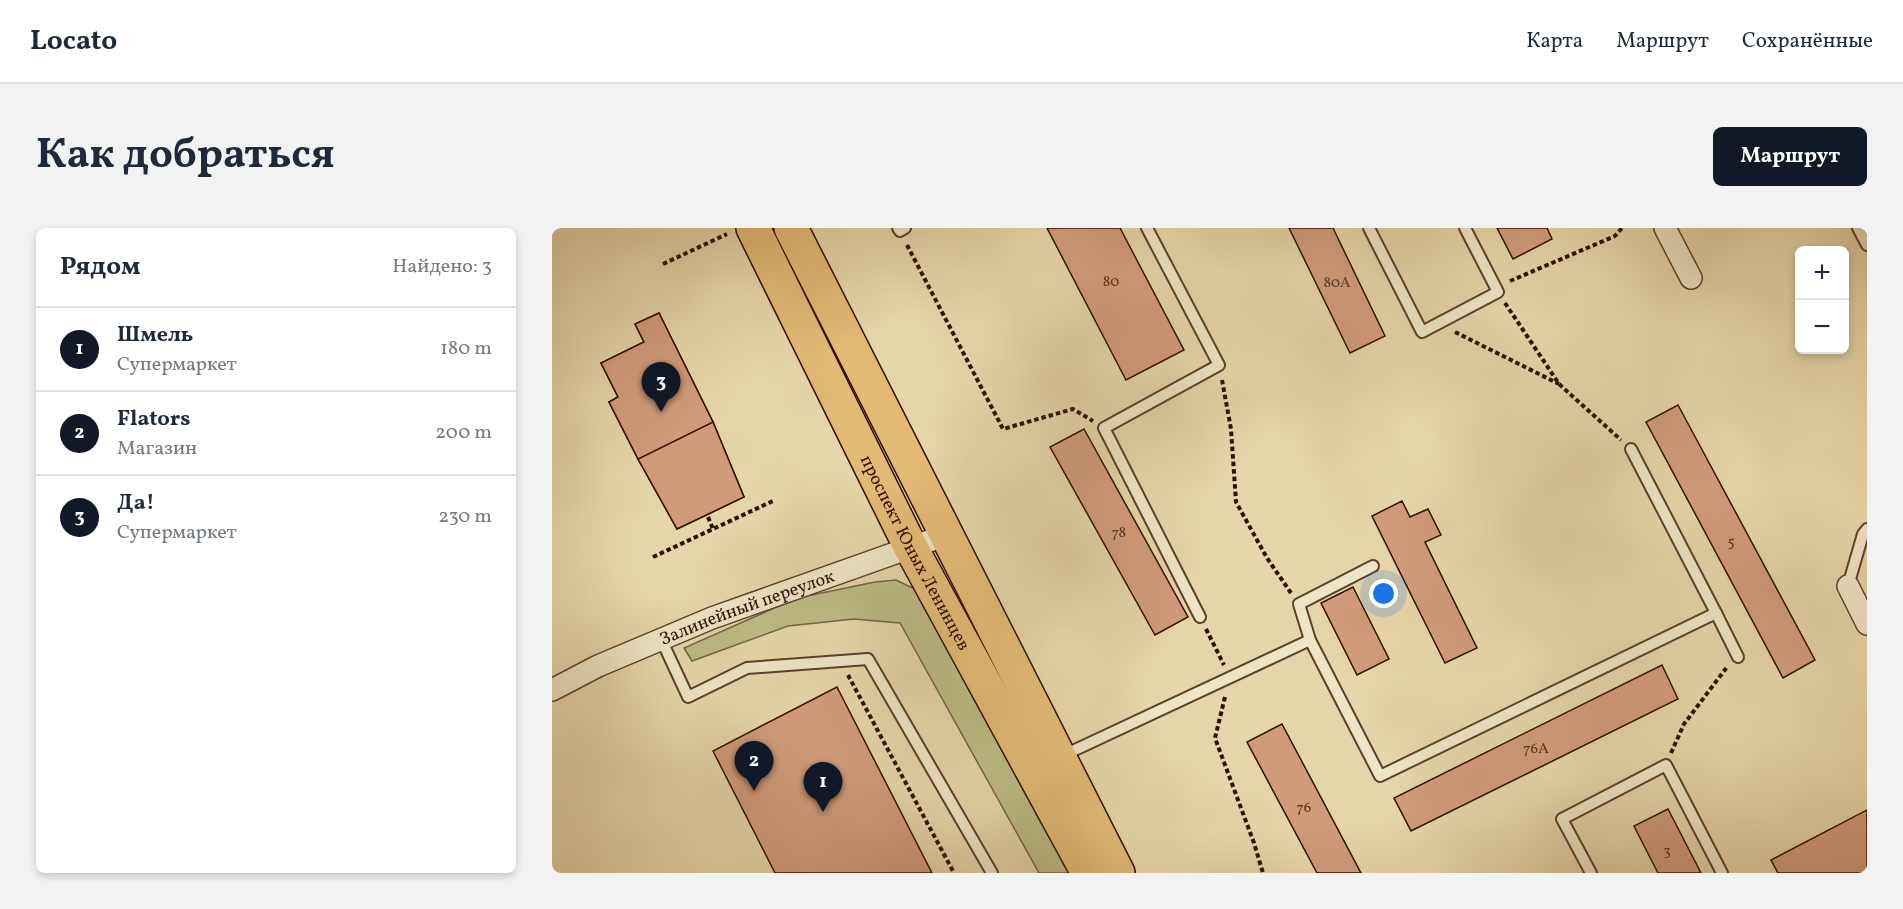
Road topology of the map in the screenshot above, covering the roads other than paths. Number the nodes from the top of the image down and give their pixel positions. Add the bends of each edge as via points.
1 (753, 228) edge
2 (790, 228) edge
3 (1147, 228) edge
4 (1369, 228) edge
5 (1465, 228) edge
6 (1665, 228) edge
7 (1858, 228) edge
8 (1867, 245) edge
9 (1691, 278) dead end
10 (1631, 449) road end
11 (1867, 530) edge
12 (946, 535) junction
13 (910, 546) junction
14 (1373, 566) dead end
15 (1848, 586) joint
16 (1716, 613) junction
17 (1200, 617) road end
18 (1867, 624) edge
19 (661, 639) junction
20 (1310, 640) junction
21 (1738, 657) road end
22 (552, 690) edge
23 (1059, 758) junction
24 (992, 873) edge
25 (1088, 873) edge
26 (1118, 873) edge
27 (1591, 873) edge
28 (1722, 873) edge

1 - 13 main road, проспект Юных Ленинцев
2 - 12 main road, проспект Юных Ленинцев
3 - 17 lane via 1219,365 1104,428
4 - 5 lane via 1422,333 1497,290
6 - 9 street
7 - 8 lane
10 - 16 lane
11 - 15 lane
12 - 13 street, Залинейный переулок
12 - 23 main road, проспект Юных Ленинцев
13 - 19 street, Залинейный переулок
13 - 25 main road, проспект Юных Ленинцев
14 - 20 lane via 1299,604
15 - 18 street
16 - 20 lane via 1380,776
16 - 21 lane
19 - 22 street, Залинейный переулок
19 - 24 lane via 688,697 747,668 868,659
20 - 23 lane
23 - 26 main road, проспект Юных Ленинцев
27 - 28 lane via 1562,819 1666,765

